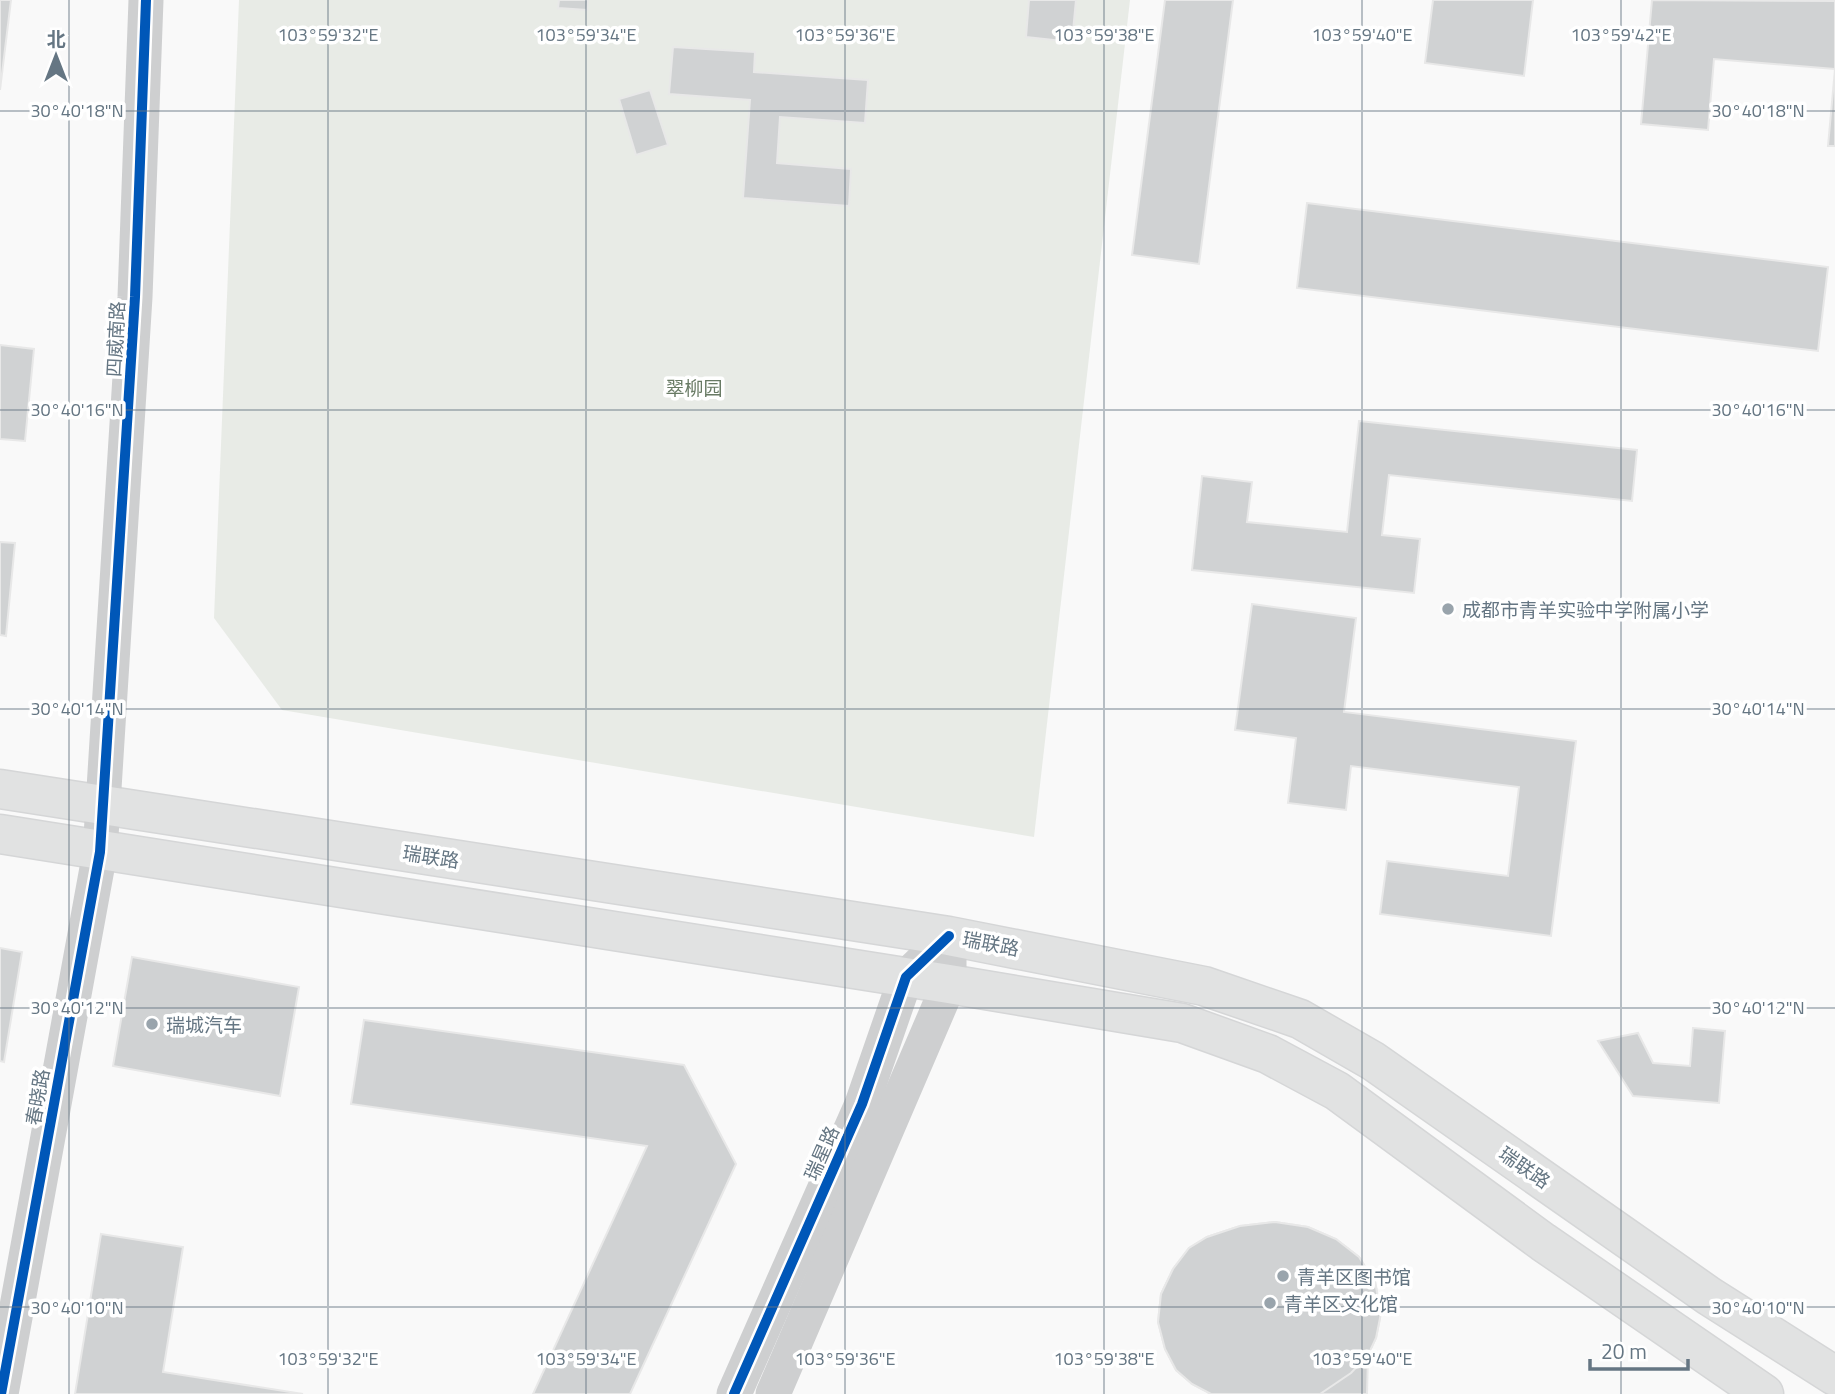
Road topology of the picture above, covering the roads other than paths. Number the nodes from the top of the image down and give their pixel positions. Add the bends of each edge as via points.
1 (146, 0) edge
2 (0, 789) edge
3 (104, 806) junction
4 (0, 834) edge
5 (100, 852) junction
6 (949, 936) junction
7 (906, 977) junction
8 (949, 984) junction
9 (1835, 1376) edge
10 (2, 1394) edge
11 (734, 1394) edge
12 (774, 1394) edge
13 (1764, 1394) edge

1 - 3 street, 四威南路 via 134,311
2 - 3 main road, 瑞联路
3 - 5 street, 春晓路
3 - 6 main road, 瑞联路
4 - 5 main road
5 - 7 main road
5 - 10 street, 春晓路
6 - 7 street, 瑞星路
6 - 8 street
6 - 9 main road, 瑞联路 via 1204,986 1300,1019 1373,1061 1709,1296
7 - 8 main road
7 - 11 street, 瑞星路 via 862,1104
8 - 12 street
8 - 13 main road via 1182,1023 1268,1054 1337,1091 1543,1242

